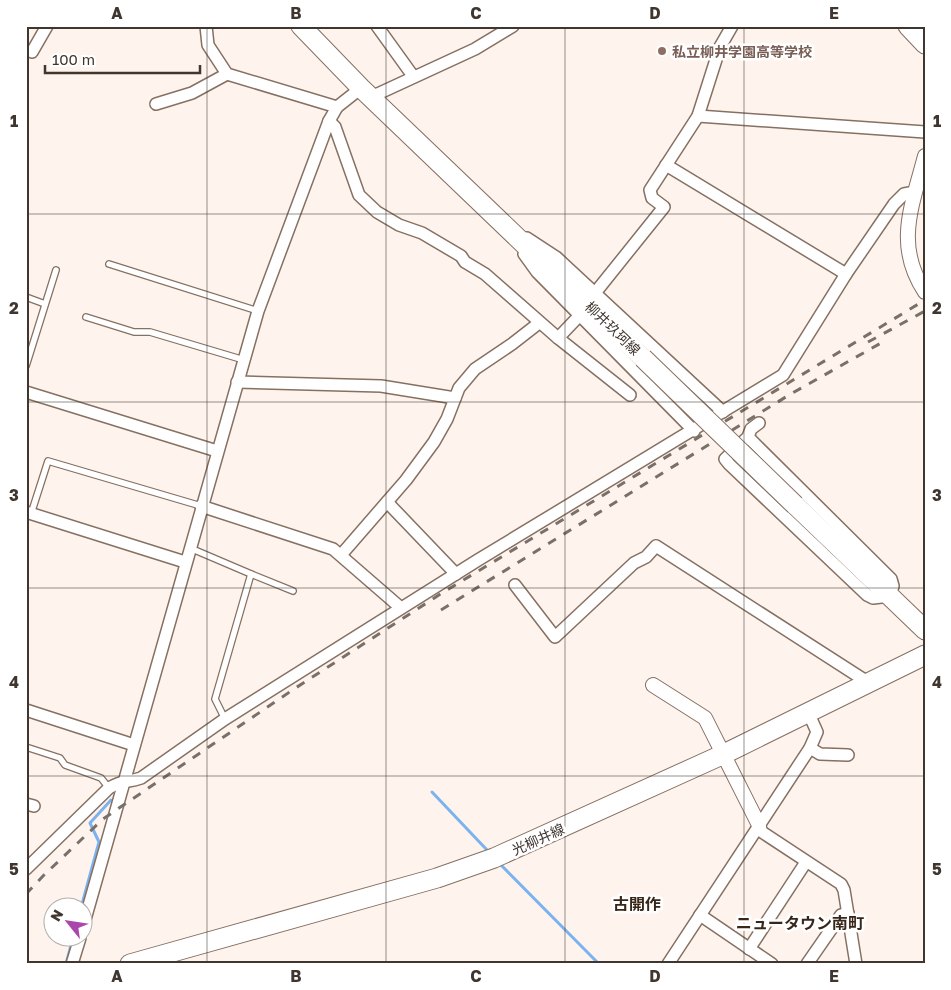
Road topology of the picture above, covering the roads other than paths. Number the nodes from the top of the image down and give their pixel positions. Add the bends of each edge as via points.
1 (47, 26) edge
2 (206, 26) edge
3 (300, 26) edge
4 (377, 26) edge
5 (512, 26) edge
6 (732, 26) edge
7 (908, 26) edge
8 (925, 44) edge
9 (32, 52) dead end
10 (227, 74) junction
11 (413, 76) junction
12 (366, 92) junction
13 (156, 104) dead end
14 (337, 107) junction
15 (698, 116) junction
16 (329, 121) junction
17 (925, 132) edge
18 (925, 156) edge
19 (666, 165) junction
20 (915, 192) junction
21 (511, 231) junction
22 (109, 264) dead end
23 (56, 270) dead end
24 (846, 274) junction
25 (925, 292) edge
26 (595, 293) junction
27 (26, 297) edge
28 (45, 304) junction
29 (258, 311) junction
30 (580, 315) junction
31 (86, 317) dead end
32 (539, 323) junction
33 (558, 338) junction
34 (244, 360) junction
35 (26, 366) edge
36 (681, 373) junction
37 (237, 382) junction
38 (26, 392) edge
39 (660, 394) junction
40 (630, 395) dead end
41 (455, 398) junction
42 (723, 412) junction
43 (759, 423) dead end
44 (694, 431) junction
45 (748, 437) junction
46 (217, 452) junction
47 (387, 502) junction
48 (201, 506) junction
49 (29, 513) edge
50 (190, 548) junction
51 (340, 555) junction
52 (185, 562) junction
53 (250, 574) junction
54 (456, 574) junction
55 (515, 585) dead end
56 (293, 591) dead end
57 (890, 596) junction
58 (401, 608) junction
59 (925, 630) edge
60 (925, 655) edge
61 (869, 683) junction
62 (652, 685) dead end
63 (26, 710) edge
64 (808, 712) junction
65 (225, 719) junction
66 (134, 745) junction
67 (26, 747) edge
68 (810, 748) junction
69 (724, 754) junction
70 (848, 755) dead end
71 (126, 779) junction
72 (109, 788) junction
73 (758, 825) junction
74 (806, 862) junction
75 (27, 868) edge
76 (91, 898) edge
77 (848, 913) junction
78 (700, 915) junction
79 (77, 948) edge
80 (750, 948) junction
81 (72, 964) edge
82 (130, 964) edge
83 (668, 964) edge
84 (772, 964) edge
85 (807, 964) edge
86 (856, 964) edge

1 - 9 street
2 - 10 street via 208,45
3 - 12 main road, 柳井玖珂線
4 - 11 street
5 - 11 street via 475,49
6 - 15 street via 720,47
7 - 8 main road
10 - 13 street via 192,93
10 - 14 street
11 - 12 street
12 - 14 street
12 - 21 main road, 柳井玖珂線
14 - 16 street
15 - 17 street
15 - 19 street
16 - 29 street
16 - 32 street via 335,127 359,195 377,212 461,256
18 - 20 street
19 - 24 street
19 - 26 street via 650,190 652,198 664,207
20 - 24 street via 904,194 894,204
20 - 25 street via 907,228 907,245 910,263
21 - 26 street via 556,257
21 - 30 street via 537,272
21 - 57 main road, 柳井玖珂線, bridge
22 - 29 lane
23 - 28 lane
24 - 42 street via 784,375
26 - 36 street
27 - 28 lane
28 - 35 lane
29 - 34 street
30 - 33 street
30 - 39 street
31 - 34 lane
32 - 33 street
32 - 41 street via 475,369
33 - 40 street
34 - 37 street
36 - 39 street
36 - 42 street
37 - 41 street via 381,386
37 - 46 street
38 - 46 street
39 - 44 street
41 - 47 street via 434,442
42 - 44 street
43 - 45 street
44 - 54 street
45 - 57 street via 891,579
45 - 57 street via 725,459 729,464 867,594 873,598
46 - 48 street
47 - 51 street
47 - 54 street
48 - 49 lane via 48,461
48 - 50 street
48 - 51 street via 333,549
49 - 52 street
50 - 52 street
50 - 53 lane
51 - 58 street
52 - 66 street
53 - 56 lane
53 - 65 lane via 215,699
54 - 58 street
55 - 61 street via 555,636 656,546
57 - 59 main road, 柳井玖珂線
58 - 65 street
60 - 61 main road, 光柳井線
61 - 64 main road, 光柳井線
62 - 69 street via 705,718
63 - 66 street
64 - 68 street via 817,732
64 - 69 main road, 光柳井線
65 - 71 street via 141,778
66 - 71 street
67 - 72 lane via 60,758 65,765 101,778
68 - 70 street via 820,754
68 - 73 street
69 - 73 street
69 - 82 main road, 光柳井線 via 494,858 437,878
71 - 72 street
71 - 76 street
72 - 75 street
73 - 74 street via 762,832
73 - 78 street
74 - 77 street via 841,884
74 - 80 street
77 - 85 street via 840,915
77 - 86 street
78 - 80 street
78 - 83 street
79 - 81 street
80 - 84 street

